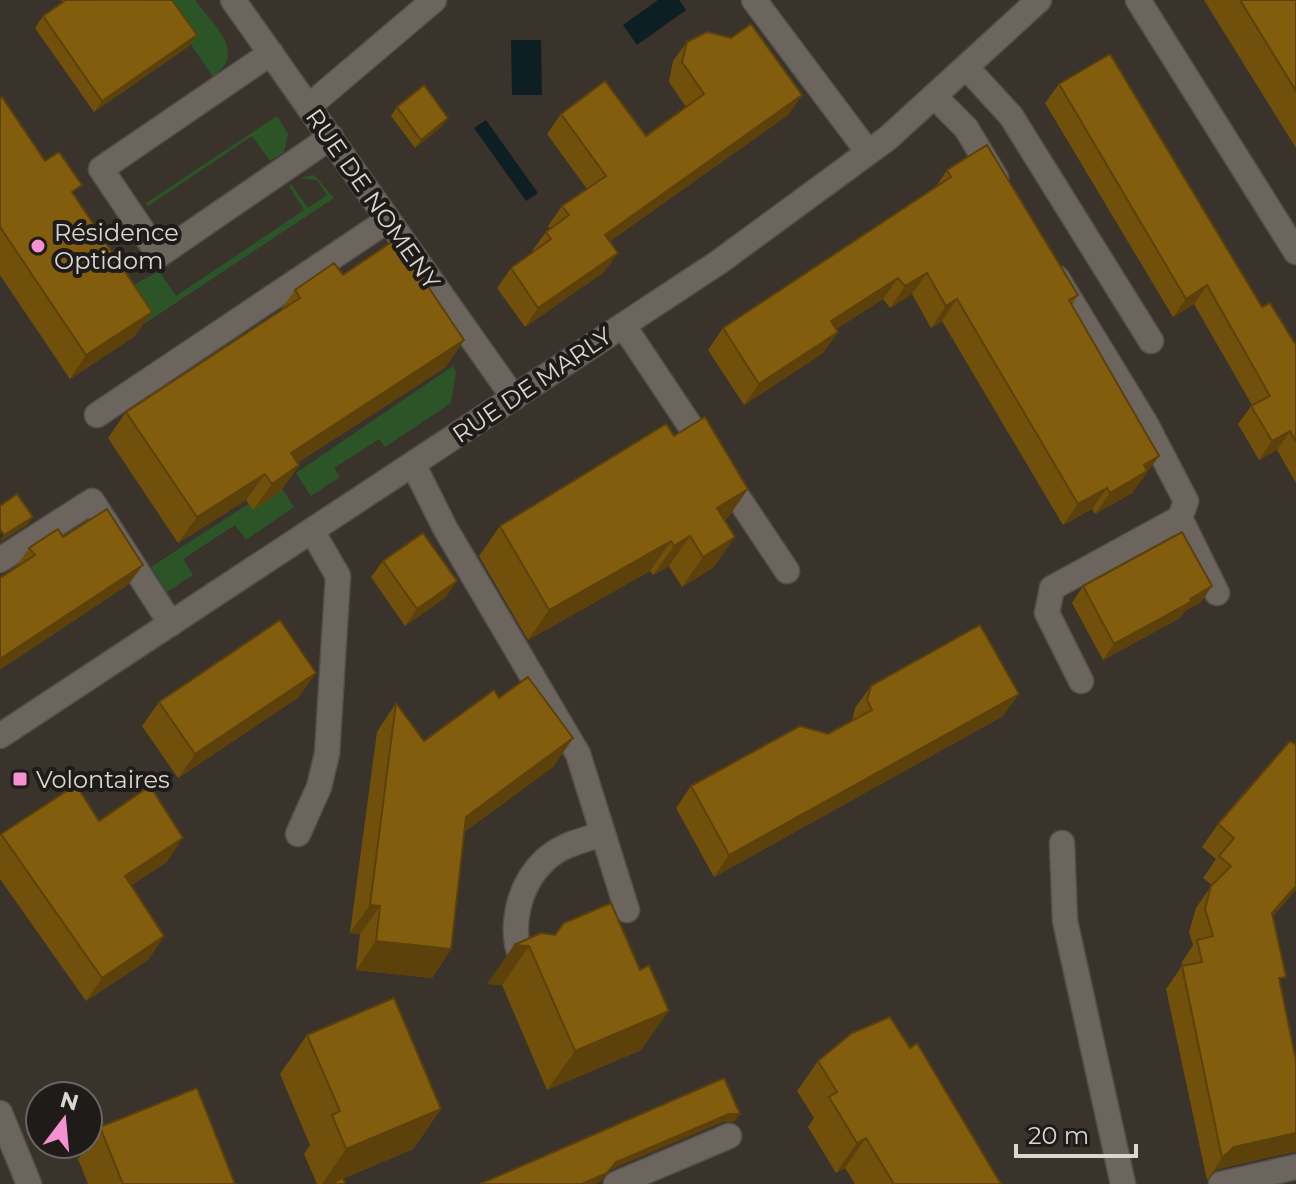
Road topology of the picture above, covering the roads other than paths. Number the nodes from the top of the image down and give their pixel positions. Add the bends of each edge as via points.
1 (233, 0) edge
2 (434, 0) edge
3 (754, 0) edge
4 (1039, 0) edge
5 (1138, 0) edge
6 (271, 53) junction
7 (967, 68) junction
8 (936, 98) junction
9 (308, 107) junction
10 (331, 137) junction
11 (868, 152) junction
12 (1007, 195) edge
13 (388, 220) junction
14 (1296, 252) edge
15 (1047, 263) edge
16 (623, 325) junction
17 (1151, 341) dead end
18 (514, 398) junction
19 (97, 415) dead end
20 (413, 464) junction
21 (1180, 518) junction
22 (312, 531) junction
23 (0, 560) edge
24 (787, 571) dead end
25 (1217, 593) dead end
26 (171, 624) junction
27 (1081, 681) dead end
28 (2, 731) edge
29 (298, 834) dead end
30 (603, 834) junction
31 (1062, 843) dead end
32 (627, 910) dead end
33 (522, 960) edge
34 (0, 1113) edge
35 (729, 1136) dead end
36 (1296, 1167) edge
37 (29, 1184) edge
38 (616, 1184) edge
39 (1123, 1184) edge
40 (1221, 1184) edge

1 - 6 street, RUE DE NOMENY
2 - 9 street
3 - 11 street
4 - 7 street, RUE DE MARLY
5 - 14 street
6 - 9 street, RUE DE NOMENY
6 - 10 street via 101,169 159,255
7 - 8 street, RUE DE MARLY
7 - 17 street via 1011,116
8 - 11 street, RUE DE MARLY
8 - 12 street via 966,128
9 - 10 street, RUE DE NOMENY
10 - 13 street, RUE DE NOMENY
11 - 16 street, RUE DE MARLY
13 - 18 street, RUE DE NOMENY
13 - 19 street
15 - 21 street via 1146,424 1186,501
16 - 18 street, RUE DE MARLY
16 - 24 street
18 - 20 street, RUE DE MARLY
20 - 22 street, RUE DE MARLY
20 - 30 street via 578,754
21 - 25 street
21 - 27 street via 1052,588 1047,613
22 - 26 street, RUE DE MARLY
22 - 29 street via 338,576 327,754
23 - 26 street via 92,501
26 - 28 street, RUE DE MARLY
30 - 32 street
30 - 33 street via 569,845 544,861 528,883 516,914 515,945
31 - 39 street via 1065,921
34 - 37 street
35 - 38 street
36 - 40 street

